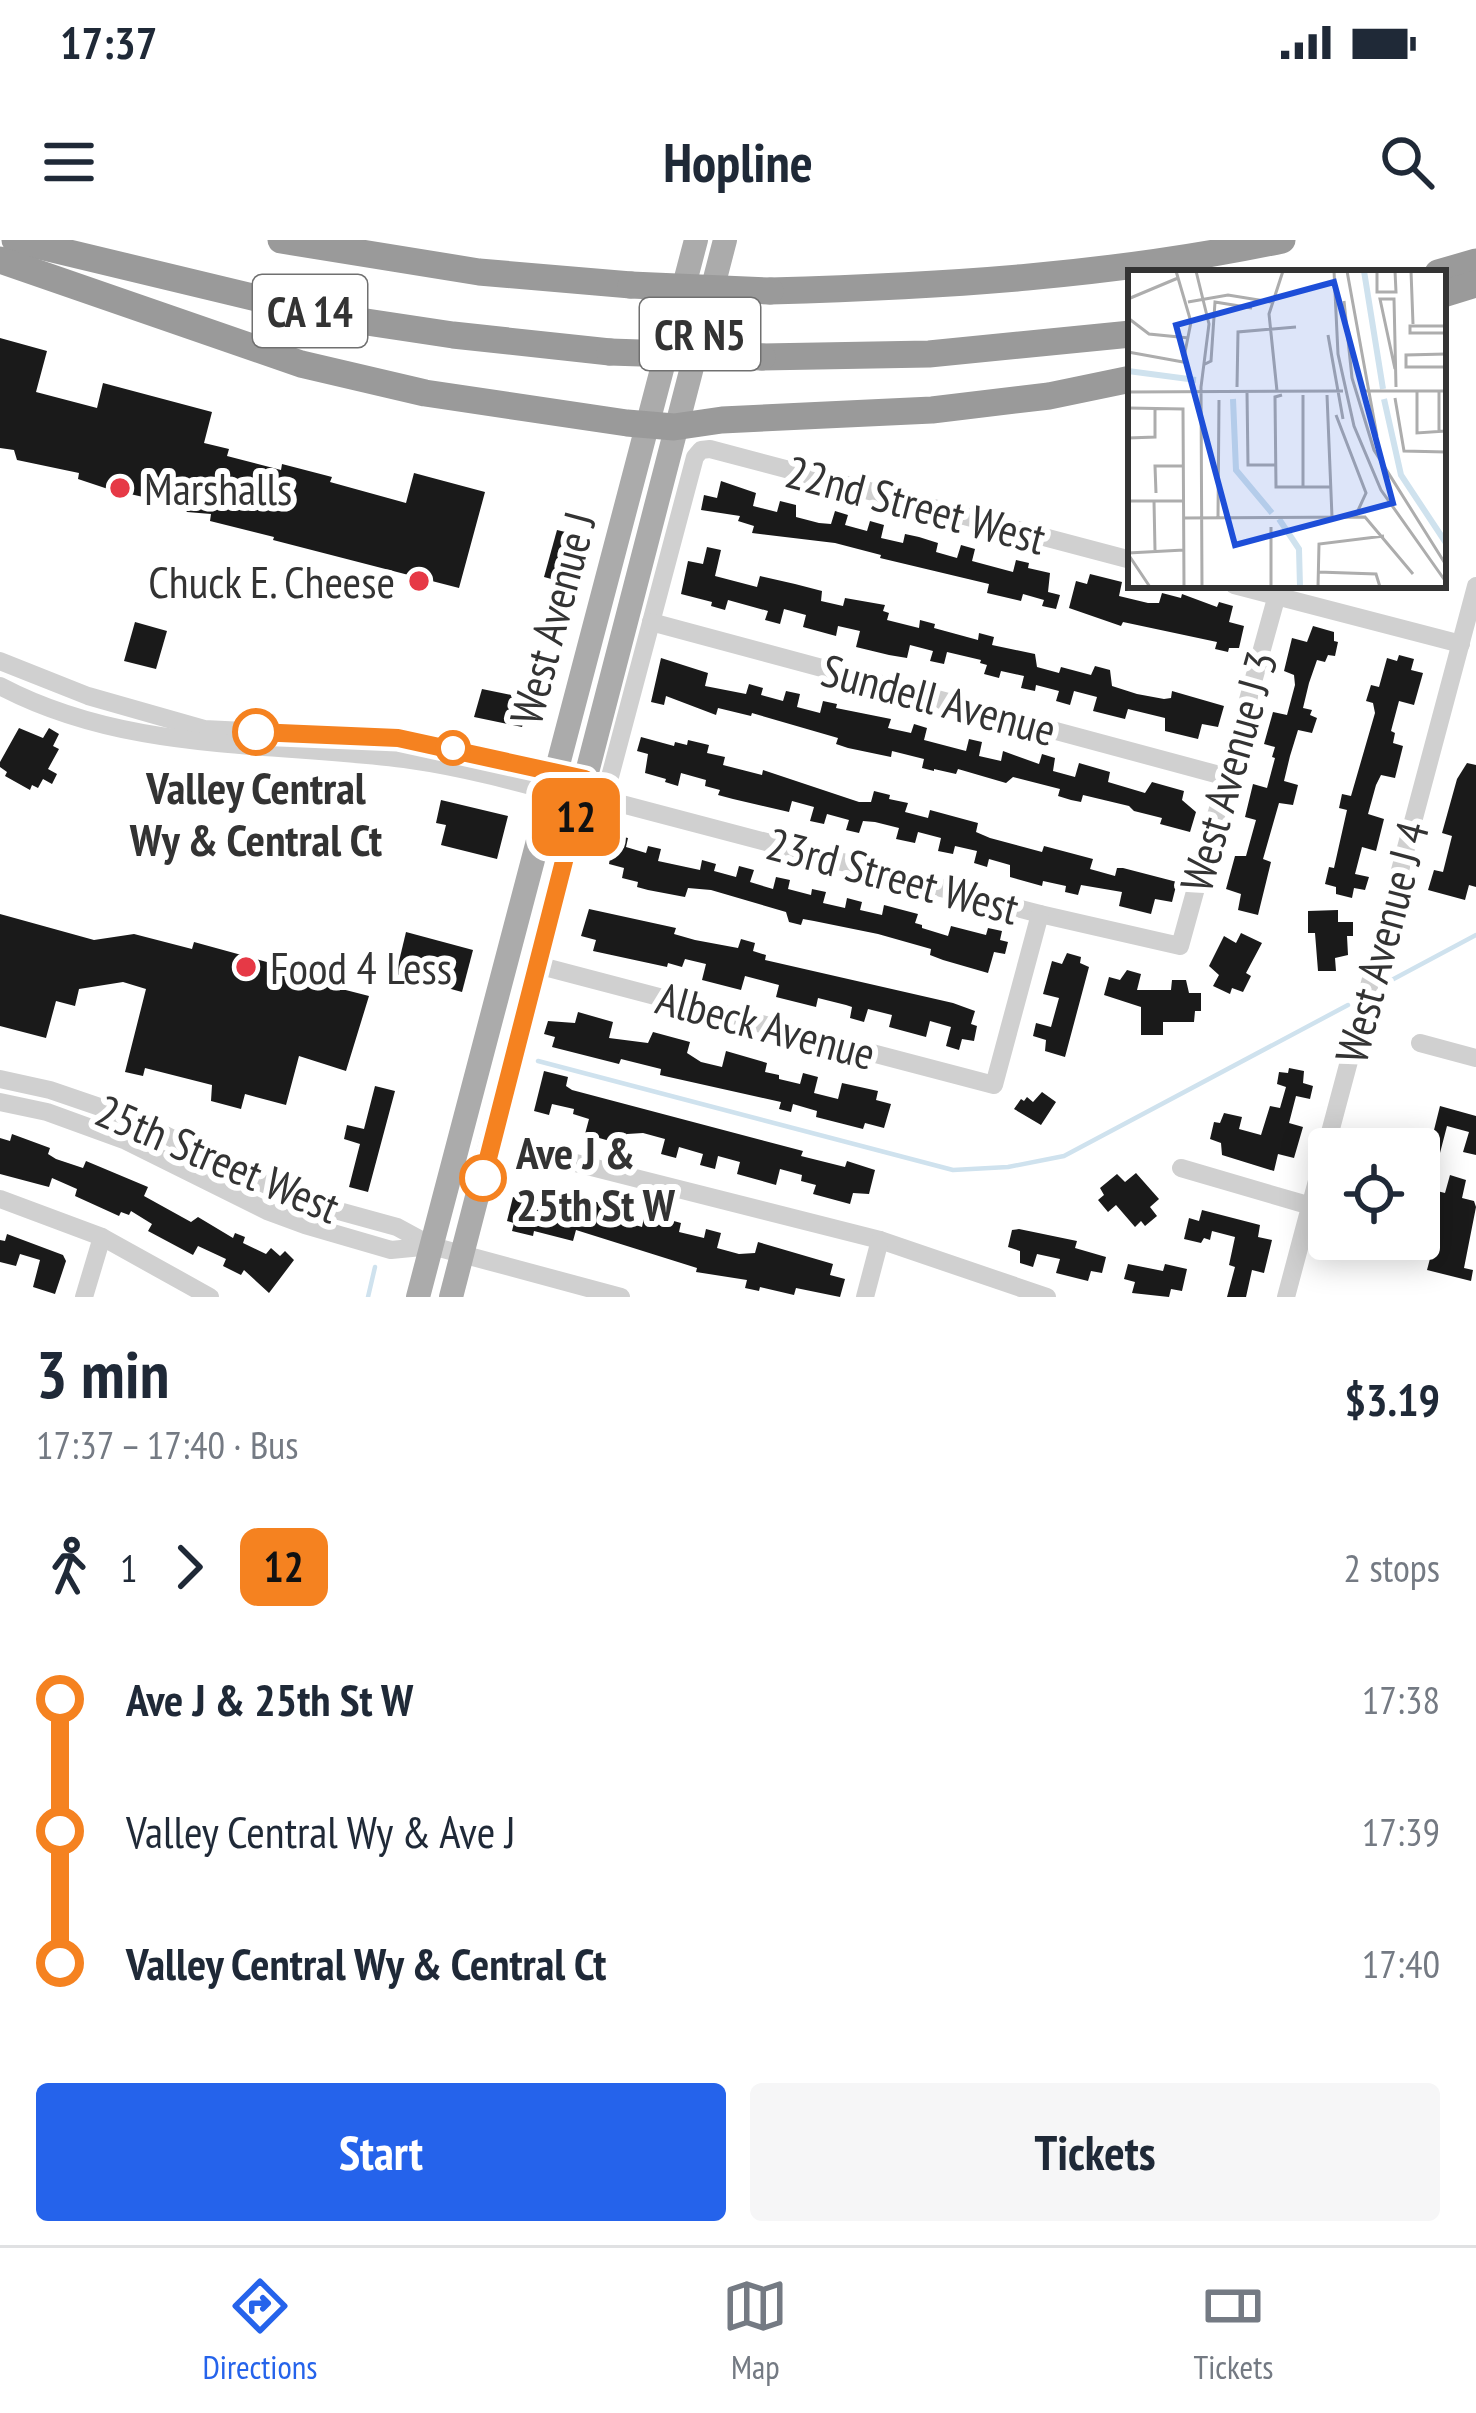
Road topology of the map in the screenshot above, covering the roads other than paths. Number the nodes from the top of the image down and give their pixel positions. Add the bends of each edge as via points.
1 (15, 240) edge
2 (281, 240) edge
3 (696, 240) edge
4 (725, 240) edge
5 (1282, 240) edge
6 (0, 260) edge
7 (1476, 262) edge
8 (1446, 271) edge
9 (1476, 284) edge
10 (1446, 293) edge
11 (1128, 334) edge
12 (1128, 380) edge
13 (660, 426) junction
14 (1128, 559) edge
15 (1476, 586) edge
16 (1247, 588) edge
17 (1277, 595) junction
18 (651, 622) junction
19 (1461, 644) junction
20 (5, 666) edge
21 (2, 693) edge
22 (1227, 777) junction
23 (553, 782) junction
24 (582, 789) junction
25 (1040, 914) junction
26 (1180, 946) joint
27 (537, 965) junction
28 (1420, 1043) dead end
29 (1476, 1058) edge
30 (0, 1079) edge
31 (0, 1102) edge
32 (1331, 1128) edge
33 (544, 1155) dead end
34 (1180, 1168) dead end
35 (0, 1199) edge
36 (1308, 1205) edge
37 (1308, 1214) edge
38 (102, 1237) junction
39 (880, 1240) junction
40 (432, 1246) junction
41 (462, 1255) junction
42 (84, 1297) edge
43 (210, 1297) edge
44 (418, 1297) edge
45 (451, 1297) edge
46 (621, 1297) edge
47 (865, 1297) edge
48 (1047, 1297) edge
49 (1286, 1297) edge

1 - 11 highway, CA 14, bridge via 340,318 610,352 929,354
2 - 5 highway, CA 14, bridge via 478,272 770,291 1070,275
3 - 13 main road, West Avenue J / CR N5
4 - 13 main road, West Avenue J / CR N5
6 - 13 highway via 301,364 424,393
7 - 8 highway
9 - 10 highway
12 - 13 highway via 932,410
13 - 23 main road, West Avenue J
13 - 24 main road, West Avenue J
14 - 18 street, 22nd Street West via 710,449 695,457
15 - 19 street, West Avenue J 4
16 - 17 street
17 - 19 street
17 - 22 street, West Avenue J 3
18 - 22 street, Sundell Avenue
18 - 25 street, 23rd Street West via 607,788 614,802
19 - 32 street, West Avenue J 4
20 - 21 street
20 - 23 street via 204,729 398,738
21 - 23 street via 171,740 412,760
22 - 26 street, West Avenue J 3
23 - 24 street
23 - 40 main road, West Avenue J
24 - 27 main road, West Avenue J
25 - 26 street, 23rd Street West
25 - 27 street, Albeck Avenue via 994,1085
27 - 41 main road, West Avenue J
28 - 29 street
30 - 40 street, 25th Street West via 128,1118 269,1189 397,1227
31 - 40 street, 25th Street West via 124,1140 304,1225 391,1250
33 - 39 street
34 - 36 street
35 - 38 street
37 - 49 street, West Avenue J 4
38 - 42 street
38 - 43 street
39 - 47 street
39 - 48 street
40 - 41 street, 25th Street West
40 - 44 main road, West Avenue J
41 - 45 main road, West Avenue J
41 - 46 street, 25th Street West

